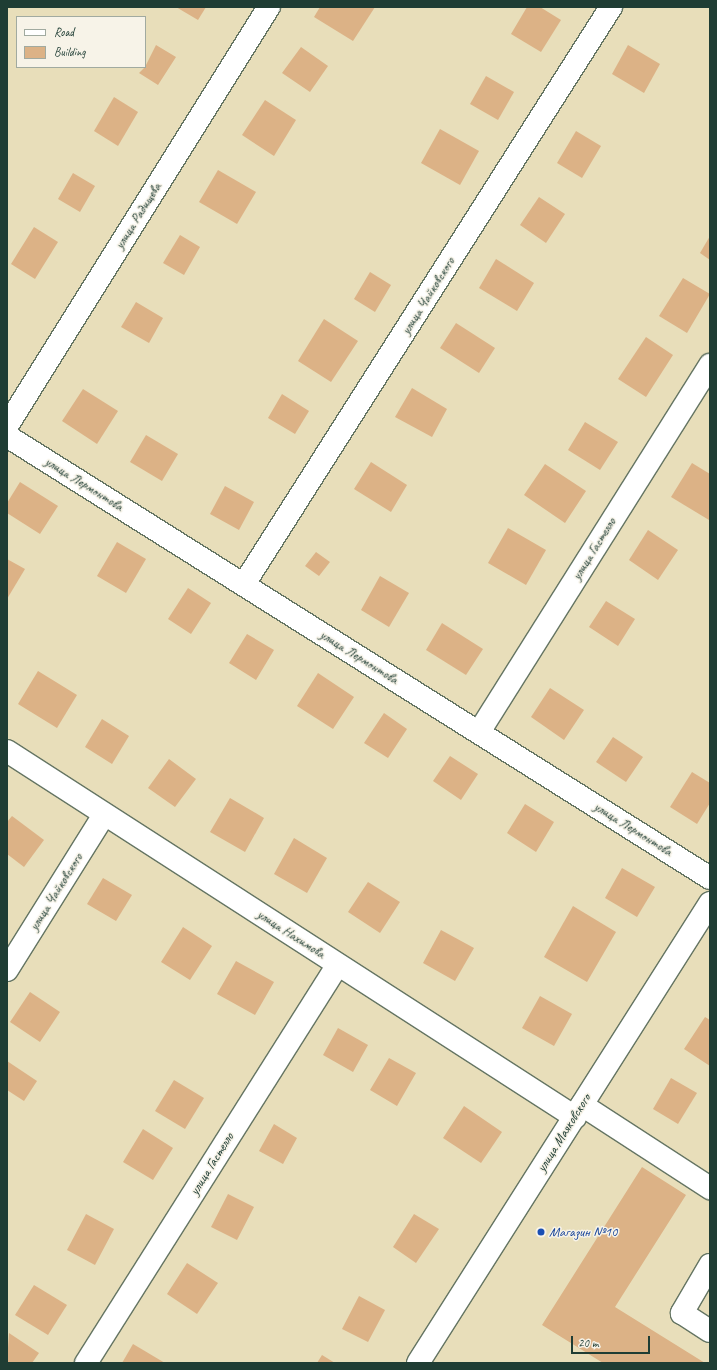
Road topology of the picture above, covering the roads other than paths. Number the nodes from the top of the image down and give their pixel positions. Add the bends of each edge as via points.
1 (269, 7) edge
2 (611, 7) edge
3 (710, 365) edge
4 (7, 426) edge
5 (7, 436) edge
6 (244, 584) junction
7 (479, 732) junction
8 (7, 751) edge
9 (104, 814) junction
10 (710, 878) edge
11 (710, 902) edge
12 (338, 965) junction
13 (7, 970) edge
14 (578, 1111) junction
15 (710, 1188) edge
16 (710, 1265) edge
17 (710, 1332) edge
18 (86, 1363) edge
19 (418, 1363) edge

1 - 4 street, улица Радищева
2 - 6 street, улица Чайковского
3 - 7 street, улица Гастелло
5 - 6 street, улица Лермонтова
6 - 7 street, улица Лермонтова
7 - 10 street, улица Лермонтова
8 - 9 street, улица Нахимова
9 - 12 street, улица Нахимова
9 - 13 street, улица Чайковского
11 - 14 street, улица Маяковского
12 - 14 street, улица Нахимова
12 - 18 street, улица Гастелло
14 - 15 street, улица Нахимова
14 - 19 street, улица Маяковского
16 - 17 street via 682,1313

